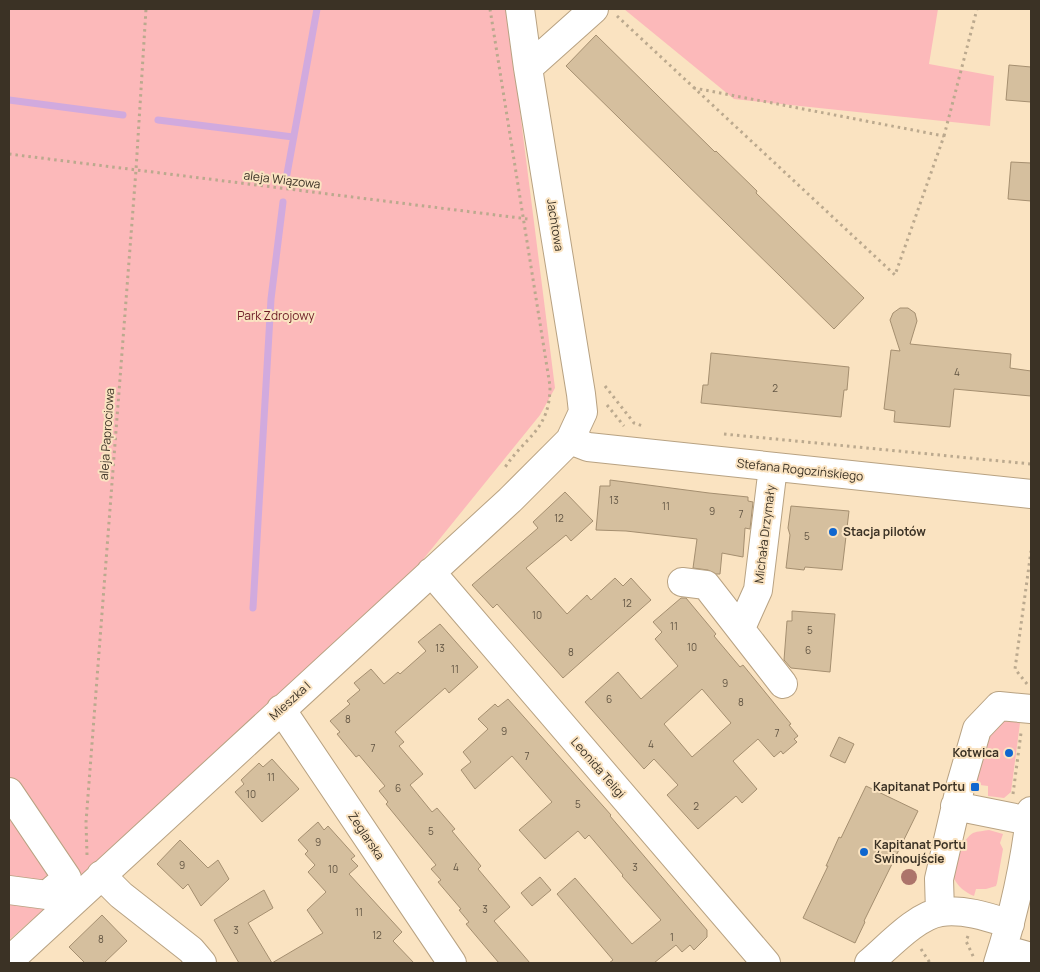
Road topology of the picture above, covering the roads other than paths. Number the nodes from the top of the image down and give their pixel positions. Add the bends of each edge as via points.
1 (520, 9) edge
2 (605, 12) edge
3 (528, 68) junction
4 (570, 440) junction
5 (773, 467) junction
6 (1031, 494) edge
7 (431, 572) junction
8 (682, 582) dead end
9 (741, 628) junction
10 (783, 684) dead end
11 (1029, 696) edge
12 (281, 709) junction
13 (9, 792) edge
14 (955, 806) junction
15 (1031, 816) edge
16 (85, 871) junction
17 (9, 890) edge
18 (940, 912) junction
19 (1003, 945) edge
20 (1031, 958) edge
21 (9, 961) edge
22 (202, 963) edge
23 (452, 963) edge
24 (766, 963) edge
25 (869, 963) edge

1 - 3 street, Jachtowa
2 - 3 street
3 - 4 street, Jachtowa via 583,412
4 - 5 street, Stefana Rogozińskiego via 588,447
4 - 7 street, Mieszka I
5 - 6 street, Stefana Rogozińskiego
5 - 9 street, Michała Drzymały via 758,590
7 - 12 street, Mieszka I
7 - 24 street, Leonida Teligi
8 - 9 street via 706,585
9 - 10 street
11 - 14 street via 999,706 978,729
12 - 16 street, Mieszka I
12 - 23 street, Żeglarska
13 - 16 street
14 - 15 street
14 - 18 street via 939,879
15 - 19 street
16 - 17 street via 46,896
16 - 21 street, Mieszka I
16 - 22 street via 191,950
18 - 19 street via 975,914
18 - 25 street via 922,920
19 - 20 street

